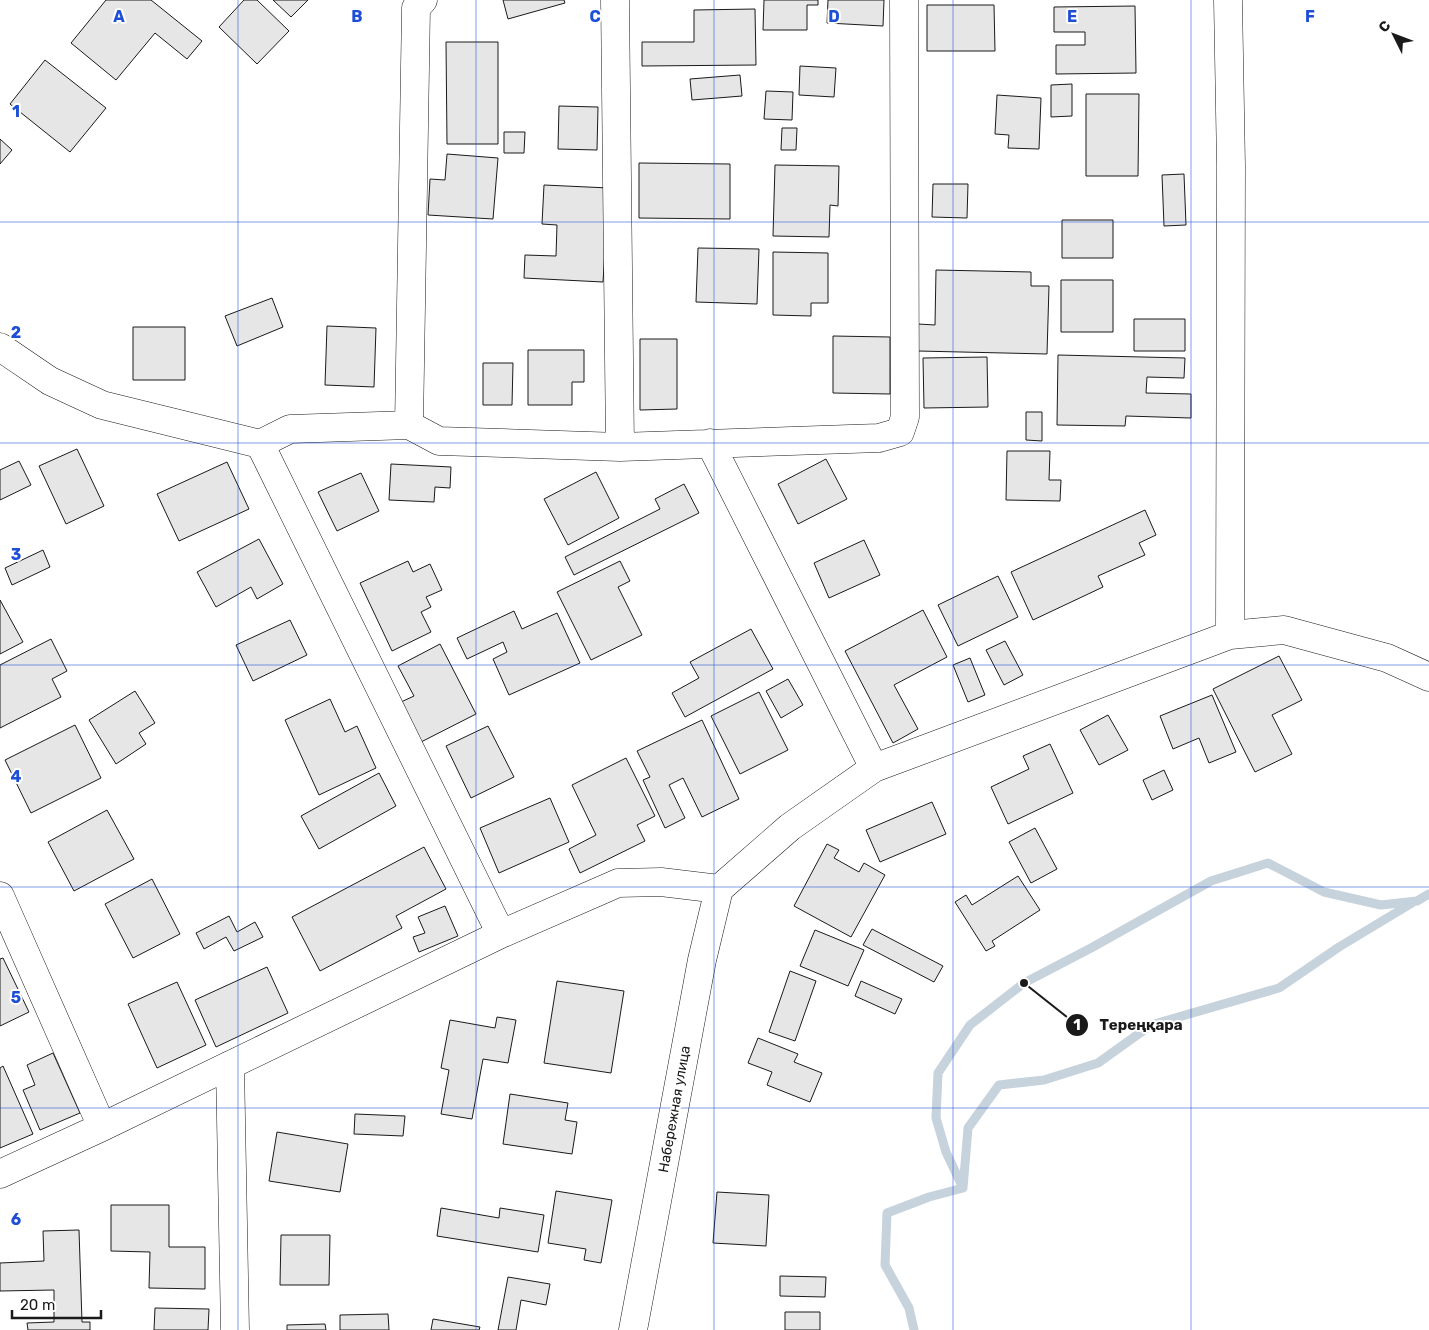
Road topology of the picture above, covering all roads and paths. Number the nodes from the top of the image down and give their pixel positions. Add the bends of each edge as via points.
1 (423, 0) edge
2 (615, 0) edge
3 (904, 0) edge
4 (1228, 0) edge
5 (0, 347) edge
6 (409, 425) junction
7 (260, 444) junction
8 (710, 444) junction
9 (620, 447) junction
10 (1230, 635) junction
11 (1429, 677) edge
12 (874, 768) junction
13 (719, 889) junction
14 (0, 896) edge
15 (501, 934) junction
16 (230, 1065) junction
17 (102, 1127) junction
18 (0, 1174) edge
19 (235, 1330) edge
20 (633, 1330) edge

1 - 6 street via 416,8
2 - 9 street
3 - 8 street via 905,417 900,432 879,438
4 - 10 street
5 - 7 street via 50,381 102,405
6 - 7 street via 290,429
6 - 9 street via 439,441
7 - 15 street
8 - 9 street
8 - 12 street
10 - 11 street via 1284,630 1387,658
10 - 12 street
12 - 13 street via 790,827
13 - 15 street via 661,882 618,883
13 - 20 street, Набережная улица via 702,960
14 - 17 street
15 - 16 street
16 - 17 street
16 - 19 street
17 - 18 street

